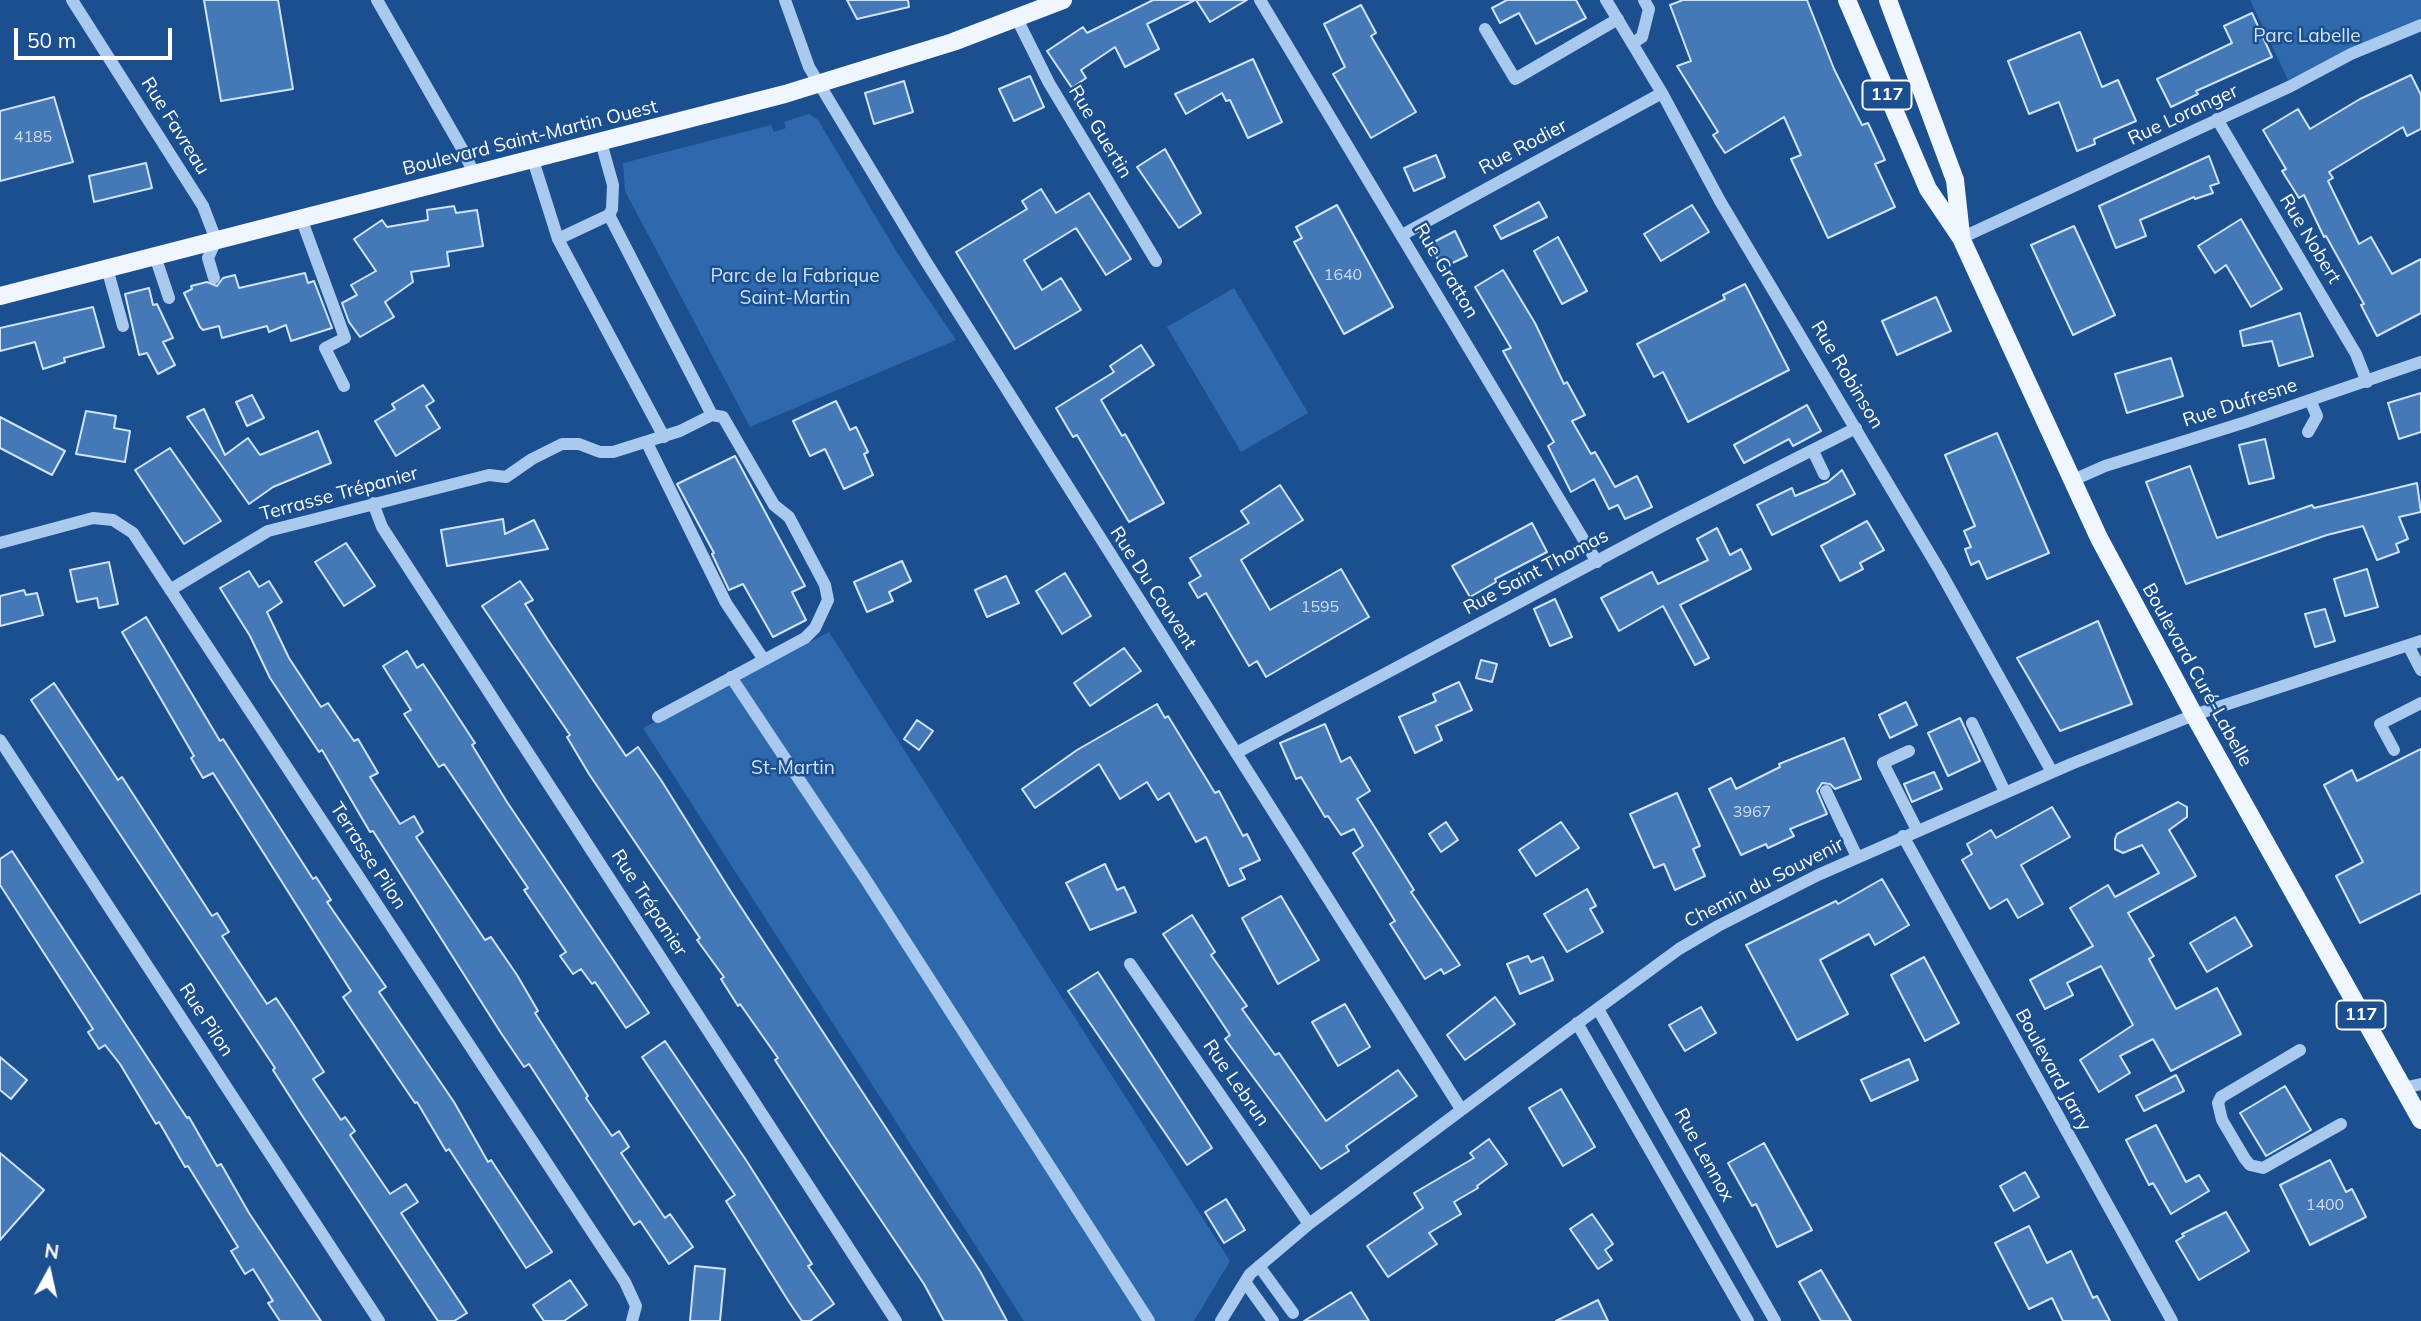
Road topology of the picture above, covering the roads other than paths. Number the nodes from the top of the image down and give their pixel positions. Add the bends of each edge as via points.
1 (72, 0) edge
2 (377, 0) edge
3 (785, 0) edge
4 (1063, 0) edge
5 (1260, 0) edge
6 (1606, 0) edge
7 (1644, 0) edge
8 (1847, 0) edge
9 (1888, 0) edge
10 (1017, 19) junction
11 (1618, 19) junction
12 (2421, 25) edge
13 (1485, 29) dead end
14 (1633, 43) junction
15 (821, 83) junction
16 (1662, 93) junction
17 (2217, 119) junction
18 (601, 142) junction
19 (533, 160) junction
20 (474, 174) junction
21 (609, 215) junction
22 (301, 218) junction
23 (1402, 235) junction
24 (1961, 238) junction
25 (216, 240) junction
26 (558, 240) junction
27 (155, 256) junction
28 (1156, 261) dead end
29 (107, 268) junction
30 (214, 278) dead end
31 (0, 296) edge
32 (169, 298) dead end
33 (123, 326) dead end
34 (2421, 362) edge
35 (2367, 382) junction
36 (344, 386) dead end
37 (2310, 400) junction
38 (712, 415) junction
39 (1856, 428) junction
40 (2308, 432) dead end
41 (664, 437) junction
42 (647, 443) junction
43 (1813, 451) junction
44 (1824, 474) dead end
45 (2071, 481) junction
46 (373, 503) junction
47 (0, 543) edge
48 (1597, 562) junction
49 (170, 590) junction
50 (2414, 643) edge
51 (764, 660) junction
52 (2421, 670) edge
53 (731, 677) junction
54 (2421, 703) edge
55 (2194, 715) junction
56 (658, 717) dead end
57 (1972, 723) dead end
58 (0, 740) edge
59 (2394, 750) dead end
60 (1909, 751) dead end
61 (1236, 753) junction
62 (2052, 772) junction
63 (1825, 791) dead end
64 (2005, 792) junction
65 (1917, 830) junction
66 (1903, 836) junction
67 (1857, 857) junction
68 (1130, 964) dead end
69 (1598, 1009) junction
70 (1577, 1023) junction
71 (2300, 1050) dead end
72 (2421, 1084) edge
73 (2403, 1088) junction
74 (1461, 1109) junction
75 (2421, 1120) edge
76 (2341, 1124) dead end
77 (1309, 1224) junction
78 (1259, 1266) junction
79 (1245, 1282) junction
80 (1293, 1313) dead end
81 (379, 1321) edge
82 (632, 1321) edge
83 (896, 1321) edge
84 (1149, 1321) edge
85 (1221, 1321) edge
86 (1273, 1321) edge
87 (1748, 1321) edge
88 (1775, 1321) edge
89 (2172, 1321) edge

1 - 25 street, Rue Favreau via 203,206
2 - 20 street
3 - 15 street, Rue Du Couvent via 809,67
4 - 10 main road, Boulevard Saint-Martin Ouest
5 - 23 street, Rue Gratton
6 - 11 street, Rue Robinson
7 - 14 street via 1648,9 1642,37
8 - 24 main road, Boulevard Curé-Labelle / 117 via 1928,189
9 - 24 main road, Boulevard Curé-Labelle / 117 via 1955,180
10 - 15 main road, Boulevard Saint-Martin Ouest
10 - 28 street, Rue Guertin via 1049,83
11 - 13 street via 1515,79
11 - 14 street, Rue Robinson
12 - 17 street, Rue Loranger
14 - 16 street, Rue Robinson
15 - 18 main road, Boulevard Saint-Martin Ouest
15 - 61 street, Rue Du Couvent via 1005,392
16 - 23 street, Rue Rodier
16 - 39 street, Rue Robinson via 1720,201
17 - 24 street, Rue Loranger
17 - 35 street, Rue Nobert via 2356,354
18 - 19 main road, Boulevard Saint-Martin Ouest
18 - 21 street via 612,186
19 - 20 main road, Boulevard Saint-Martin Ouest
19 - 26 street
20 - 22 main road, Boulevard Saint-Martin Ouest
21 - 26 street
21 - 38 street
22 - 25 main road, Boulevard Saint-Martin Ouest
22 - 36 street via 345,338 325,348
23 - 48 street, Rue Gratton
24 - 45 main road, Boulevard Curé-Labelle / 117
25 - 27 main road, Boulevard Saint-Martin Ouest
25 - 30 street via 208,258
26 - 41 street
27 - 29 main road, Boulevard Saint-Martin Ouest
27 - 32 street
29 - 31 main road, Boulevard Saint-Martin Ouest
29 - 33 street
34 - 35 street, Rue Dufresne
35 - 37 street, Rue Dufresne
37 - 40 street via 2316,416
37 - 45 street, Rue Dufresne
38 - 41 street, Terrasse Trépanier
38 - 51 street via 723,416 731,425 774,505 789,517 827,592 815,628
39 - 43 street, Rue Saint Thomas
39 - 62 street, Rue Robinson
41 - 42 street, Terrasse Trépanier
42 - 46 street, Terrasse Trépanier via 607,453 562,444 506,477 489,475
42 - 51 street via 726,603
43 - 44 street
43 - 48 street, Rue Saint Thomas
45 - 55 main road, Boulevard Curé-Labelle / 117
46 - 49 street, Terrasse Trépanier via 268,531
46 - 83 street, Rue Trépanier via 379,522
47 - 49 street, Terrasse Pilon via 79,521 113,520 133,533
48 - 61 street, Rue Saint Thomas
49 - 82 street, Terrasse Pilon via 625,1282 636,1306
50 - 52 street
50 - 55 street, Chemin du Souvenir
51 - 53 street
53 - 56 street
53 - 84 street
54 - 59 street via 2380,724
55 - 62 street, Chemin du Souvenir
55 - 73 main road, Boulevard Curé-Labelle / 117
57 - 64 street
58 - 81 street, Rue Pilon
60 - 65 street via 1883,764
61 - 74 street, Rue Du Couvent
62 - 64 street, Chemin du Souvenir
63 - 67 street
64 - 65 street, Chemin du Souvenir
65 - 66 street, Chemin du Souvenir
66 - 67 street, Chemin du Souvenir
66 - 89 street, Boulevard Jarry
67 - 69 street, Chemin du Souvenir via 1688,943
68 - 77 street, Rue Lebrun
69 - 70 street, Chemin du Souvenir
69 - 88 street, Rue Lennox
70 - 74 street, Chemin du Souvenir
70 - 87 street
71 - 76 street via 2221,1097 2222,1119 2250,1165 2263,1168
72 - 73 street
73 - 75 main road, Boulevard Curé-Labelle / 117
74 - 77 street, Chemin du Souvenir
77 - 78 street, Chemin du Souvenir
78 - 79 street, Chemin du Souvenir
78 - 80 street
79 - 85 street, Chemin du Souvenir
79 - 86 street

